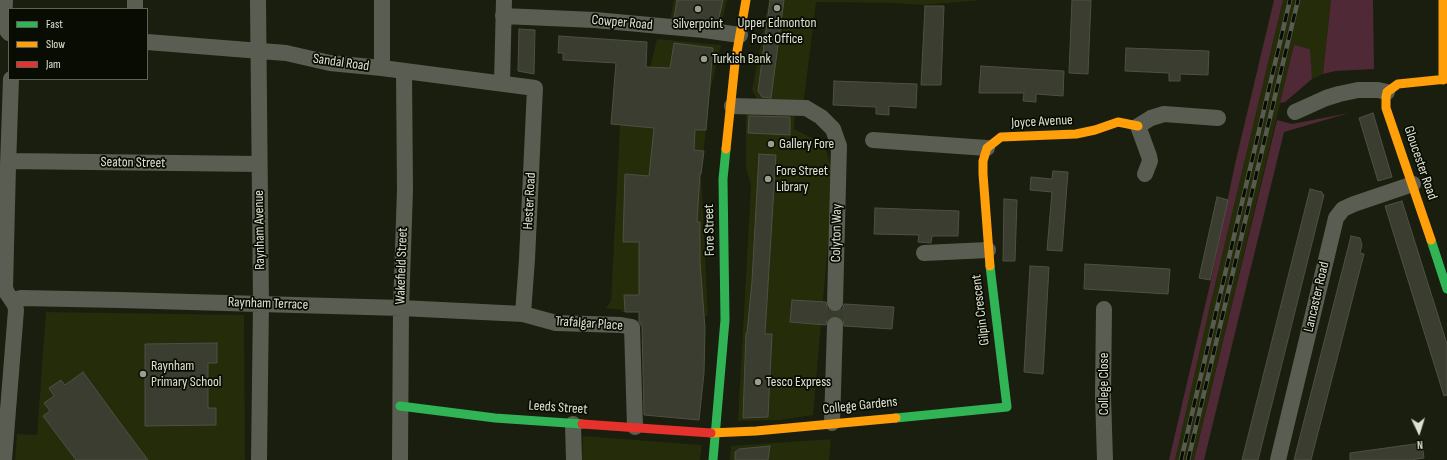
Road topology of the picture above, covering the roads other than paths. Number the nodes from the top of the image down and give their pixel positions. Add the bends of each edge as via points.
1 (5, 0) edge
2 (258, 0) edge
3 (382, 0) edge
4 (504, 0) edge
5 (746, 0) edge
6 (1443, 0) edge
7 (503, 16) junction
8 (8, 32) edge
9 (740, 35) junction
10 (148, 42) edge
11 (259, 50) junction
12 (382, 68) junction
13 (404, 72) junction
14 (11, 80) edge
15 (1445, 80) edge
16 (502, 83) junction
17 (535, 88) joint
18 (1387, 92) junction
19 (732, 106) junction
20 (1295, 112) dead end
21 (1218, 118) dead end
22 (1138, 126) junction
23 (873, 140) dead end
24 (987, 148) junction
25 (8, 161) junction
26 (259, 164) junction
27 (1145, 174) dead end
28 (1413, 184) junction
29 (988, 250) junction
30 (924, 253) dead end
31 (1447, 290) edge
32 (12, 300) junction
33 (835, 303) tunnel mouth
34 (261, 304) junction
35 (401, 308) junction
36 (1104, 308) dead end
37 (523, 314) junction
38 (835, 326) tunnel mouth
39 (400, 406) junction
40 (1007, 407) joint
41 (832, 423) junction
42 (573, 424) junction
43 (635, 427) junction
44 (715, 433) junction
45 (4, 460) edge
46 (259, 460) edge
47 (400, 460) edge
48 (574, 460) edge
49 (713, 460) edge
50 (1105, 460) edge
51 (1278, 460) edge

1 - 8 street via 4,26
2 - 11 street, Raynham Avenue
3 - 12 street
4 - 7 street
5 - 9 street, Fore Street
6 - 15 street
7 - 9 street, Cowper Road via 595,20
7 - 16 street
9 - 19 street, Fore Street
10 - 11 street, Sandal Road
11 - 12 street, Sandal Road via 330,63
11 - 26 street, Raynham Avenue
12 - 13 street, Sandal Road
13 - 16 street, Sandal Road
13 - 35 street, Wakefield Street
14 - 25 street
15 - 18 street via 1398,84
16 - 17 street, Sandal Road
17 - 37 street, Hester Road
18 - 20 street via 1358,90 1326,98
18 - 28 street, Gloucester Road via 1386,108
19 - 33 street, Colyton Way via 806,108 821,117 833,129 839,146
19 - 44 street, Fore Street via 723,179 725,320
21 - 22 street via 1164,114
22 - 24 street, Joyce Avenue via 1118,122 1076,134 1001,137
22 - 27 street via 1150,156
23 - 24 street
24 - 29 street, Gilpin Crescent via 983,161
25 - 26 street, Seaton Street
25 - 32 street via 6,288
26 - 34 street, Raynham Avenue
28 - 31 street, Gloucester Road
28 - 51 street, Lancaster Road via 1354,204 1343,209 1336,218
29 - 30 street
29 - 40 street, Gilpin Crescent
32 - 34 street, Raynham Terrace via 28,298
32 - 45 street via 16,318
34 - 35 street, Raynham Terrace
34 - 46 street, Raynham Avenue
35 - 37 street, Raynham Terrace
35 - 39 street, Wakefield Street
36 - 50 street, College Close
37 - 43 street, Trafalgar Place via 556,323 632,327
38 - 41 street
39 - 42 street, Leeds Street via 495,418
39 - 47 street, Wakefield Street
40 - 41 street, College Gardens
41 - 44 street, College Gardens
42 - 43 street, Leeds Street
42 - 48 street
43 - 44 street, Leeds Street
44 - 49 street, Fore Street

